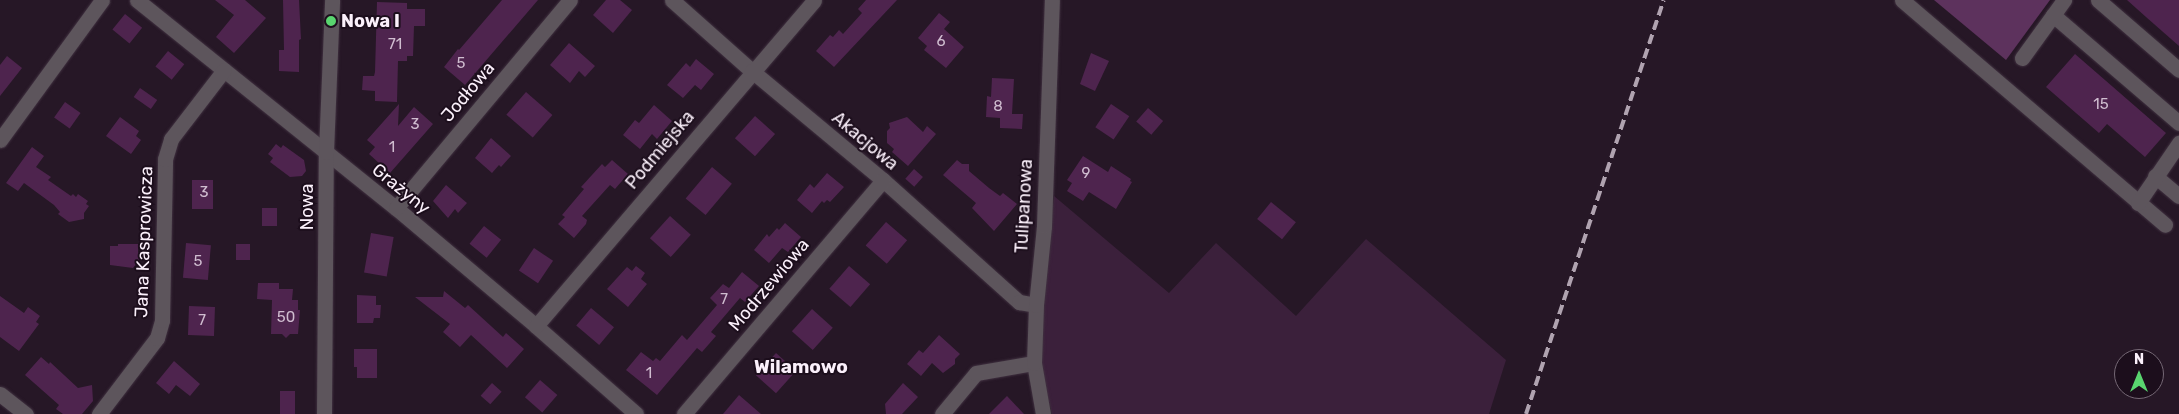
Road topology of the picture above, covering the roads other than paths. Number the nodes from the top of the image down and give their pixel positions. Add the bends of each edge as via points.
1 (102, 0) edge
2 (137, 0) edge
3 (332, 0) edge
4 (570, 0) edge
5 (672, 0) edge
6 (814, 0) edge
7 (1052, 0) edge
8 (1902, 0) edge
9 (2064, 0) edge
10 (2098, 0) edge
11 (2053, 15) junction
12 (2022, 58) dead end
13 (224, 70) junction
14 (2179, 70) edge
15 (752, 71) junction
16 (2179, 122) edge
17 (0, 140) edge
18 (2179, 143) edge
19 (326, 152) junction
20 (2155, 176) junction
21 (883, 180) junction
22 (2179, 196) edge
23 (2138, 203) junction
24 (396, 208) junction
25 (2165, 225) dead end
26 (1036, 305) junction
27 (536, 326) junction
28 (1034, 363) junction
29 (0, 394) edge
30 (26, 414) edge
31 (99, 414) edge
32 (324, 414) edge
33 (636, 414) edge
34 (684, 414) edge
35 (942, 414) edge
36 (1043, 414) edge

1 - 17 street
2 - 13 street, Grażyny
3 - 19 street, Nowa
4 - 24 street, Jodłowa
5 - 15 street, Akacjowa
6 - 15 street, Podmiejska
7 - 26 street, Tulipanowa via 1044,226
8 - 23 street
9 - 11 street
10 - 14 street
11 - 12 street
11 - 16 street
13 - 19 street, Grażyny
13 - 31 street, Jana Kasprowicza via 171,139 165,160 162,320 157,338
15 - 21 street, Akacjowa
15 - 27 street, Podmiejska
18 - 20 street
19 - 24 street, Grażyny
19 - 32 street, Nowa
20 - 22 street
20 - 23 street
21 - 26 street, Akacjowa via 1019,302
21 - 34 street, Modrzewiowa
23 - 25 street
24 - 27 street, Grażyny
26 - 28 street, Tulipanowa
27 - 33 street, Grażyny
28 - 35 street via 976,373
28 - 36 street, Tulipanowa
29 - 30 street

